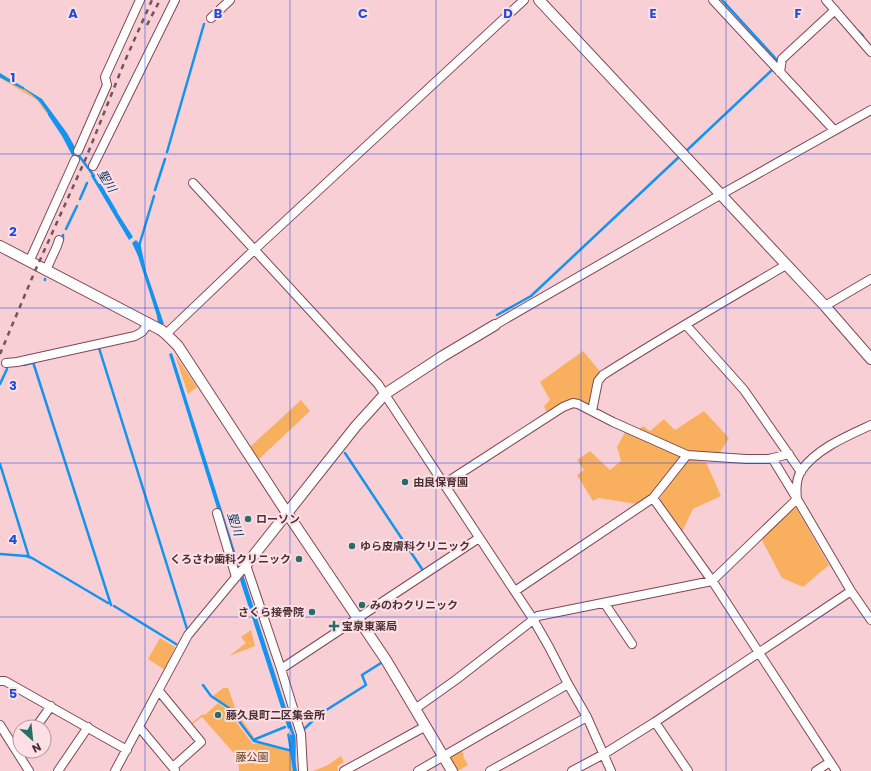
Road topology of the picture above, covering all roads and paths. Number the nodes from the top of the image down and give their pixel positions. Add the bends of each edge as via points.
1 (140, 0) edge
2 (175, 0) edge
3 (230, 0) edge
4 (524, 0) edge
5 (539, 0) edge
6 (713, 0) edge
7 (826, 0) edge
8 (835, 10) junction
9 (211, 18) dead end
10 (871, 52) edge
11 (780, 72) junction
12 (871, 110) edge
13 (834, 130) junction
14 (78, 151) dead end
15 (75, 160) dead end
16 (93, 166) dead end
17 (193, 183) dead end
18 (720, 195) junction
19 (59, 240) dead end
20 (0, 246) edge
21 (254, 250) junction
22 (29, 262) junction
23 (786, 264) junction
24 (46, 270) junction
25 (871, 279) edge
26 (825, 306) junction
27 (148, 324) junction
28 (686, 325) junction
29 (495, 326) joint
30 (166, 334) junction
31 (871, 359) edge
32 (6, 362) dead end
33 (385, 394) junction
34 (592, 411) junction
35 (871, 425) edge
36 (687, 454) junction
37 (789, 454) junction
38 (772, 458) junction
39 (801, 472) junction
40 (444, 484) junction
41 (653, 498) junction
42 (797, 499) junction
43 (217, 513) dead end
44 (287, 513) junction
45 (479, 538) junction
46 (240, 571) junction
47 (712, 581) junction
48 (515, 591) junction
49 (851, 591) junction
50 (605, 604) junction
51 (868, 611) edge
52 (358, 618) junction
53 (533, 619) junction
54 (871, 620) edge
55 (632, 644) dead end
56 (758, 653) junction
57 (281, 669) junction
58 (0, 681) edge
59 (568, 684) junction
60 (159, 691) junction
61 (51, 706) junction
62 (415, 709) junction
63 (587, 716) junction
64 (42, 719) edge
65 (655, 722) junction
66 (0, 725) edge
67 (426, 726) junction
68 (88, 727) junction
69 (140, 728) junction
70 (12, 741) edge
71 (127, 750) junction
72 (604, 754) junction
73 (443, 756) junction
74 (23, 759) edge
75 (830, 762) junction
76 (174, 769) edge
77 (116, 770) edge
78 (29, 771) edge
79 (58, 771) edge
80 (303, 771) edge
81 (344, 771) edge
82 (418, 771) edge
83 (452, 771) edge
84 (490, 771) edge
85 (572, 771) edge
86 (611, 771) edge
87 (688, 771) edge
88 (816, 771) edge
89 (836, 771) edge

1 - 14 street via 105,77 107,85
2 - 16 street
3 - 9 street
4 - 21 street
5 - 18 street
6 - 11 street
7 - 8 street
8 - 10 street
8 - 11 street via 782,59
11 - 13 street
12 - 13 street
13 - 18 street
15 - 22 street
17 - 21 street
18 - 23 street
18 - 29 street
19 - 24 street
20 - 22 street
21 - 30 street
21 - 33 street via 340,341
22 - 24 street
23 - 26 street
23 - 28 street
24 - 27 street
25 - 26 street
26 - 31 street
27 - 30 street
27 - 32 street via 135,336 17,362
28 - 34 street via 603,375 598,381
28 - 37 street via 744,390
29 - 33 street
30 - 44 street via 184,353
33 - 40 street
33 - 44 street via 356,426
34 - 36 street
34 - 40 street via 573,403 563,407
35 - 39 street via 823,450
36 - 38 street via 746,459
36 - 41 street
37 - 38 street
37 - 39 street
38 - 42 street
39 - 42 street via 797,483
40 - 45 street
41 - 47 street
41 - 48 street
42 - 47 street
42 - 49 street
43 - 46 street
44 - 46 street
44 - 52 street
45 - 48 street
45 - 52 street
46 - 57 street
46 - 60 street via 188,635
47 - 50 street
47 - 56 street
48 - 53 street
49 - 51 street
49 - 56 street
50 - 53 street
50 - 55 street
51 - 54 street
52 - 57 street
52 - 62 street
53 - 59 street via 550,646
53 - 62 street
56 - 65 street
56 - 75 street
57 - 80 street via 300,734
58 - 61 street via 5,681
59 - 63 street
59 - 73 street
60 - 69 street
60 - 76 street via 201,742
61 - 64 street
61 - 68 street
62 - 67 street
63 - 72 street
63 - 84 street
65 - 72 street
65 - 87 street
66 - 70 street
67 - 73 street
67 - 81 street
68 - 71 street
68 - 79 street
69 - 71 street
69 - 76 street
71 - 77 street
72 - 85 street
72 - 86 street
73 - 82 street
73 - 83 street
74 - 78 street
75 - 88 street
75 - 89 street

